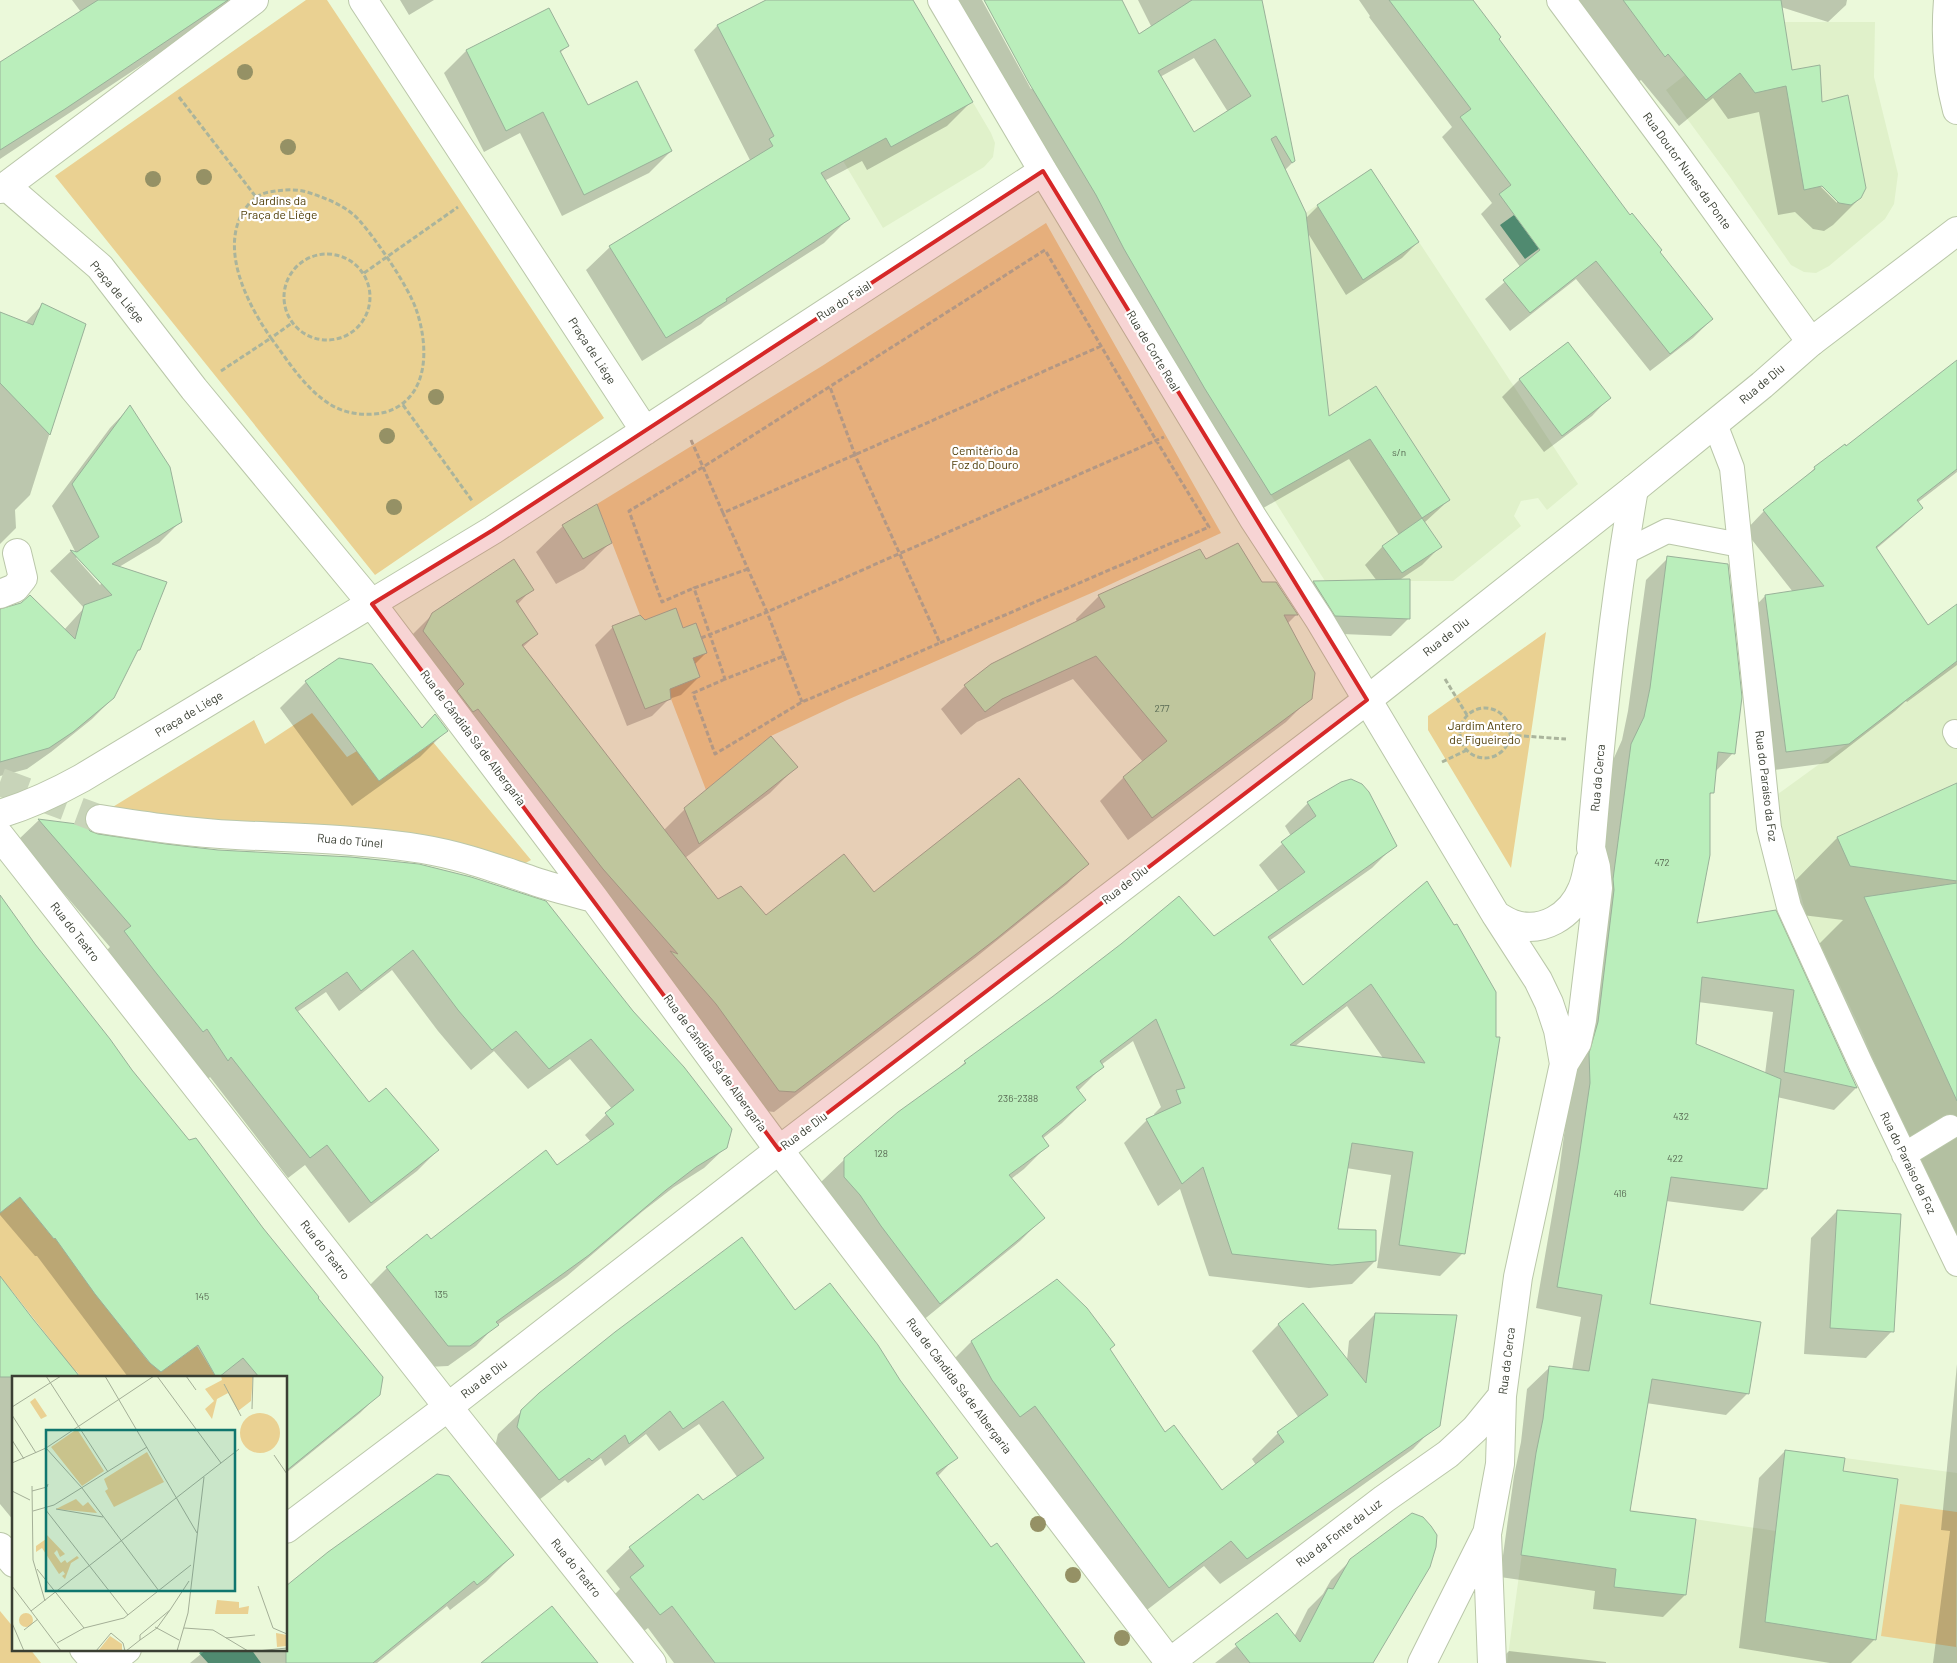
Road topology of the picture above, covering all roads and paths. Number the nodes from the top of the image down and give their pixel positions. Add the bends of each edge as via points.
1 (254, 0) edge
2 (362, 0) edge
3 (942, 0) edge
4 (1561, 0) edge
5 (1948, 0) edge
6 (159, 71) junction
7 (1957, 110) edge
8 (1043, 171) junction
9 (3, 188) edge
10 (485, 188) junction
11 (256, 197) junction
12 (1957, 231) edge
13 (386, 258) junction
14 (364, 274) junction
15 (292, 323) junction
16 (270, 338) junction
17 (1811, 342) junction
18 (1101, 346) junction
19 (830, 387) junction
20 (194, 389) junction
21 (403, 405) junction
22 (1193, 417) junction
23 (1715, 424) junction
24 (645, 431) junction
25 (1156, 440) junction
26 (855, 455) junction
27 (703, 467) junction
28 (1634, 489) junction
29 (723, 513) junction
30 (493, 530) junction
31 (1740, 546) junction
32 (17, 553) dead end
33 (1622, 553) junction
34 (899, 555) junction
35 (748, 569) junction
36 (694, 588) junction
37 (0, 594) edge
38 (372, 604) junction
39 (767, 612) junction
40 (711, 634) junction
41 (701, 638) dead end
42 (940, 643) junction
43 (1427, 652) junction
44 (784, 656) junction
45 (725, 679) junction
46 (1367, 700) junction
47 (802, 702) junction
48 (1468, 715) junction
49 (1510, 735) junction
50 (1601, 741) junction
51 (0, 814) edge
52 (100, 819) tunnel mouth
53 (0, 836) edge
54 (1591, 848) junction
55 (594, 898) junction
56 (1496, 915) junction
57 (1564, 1064) junction
58 (1950, 1128) dead end
59 (779, 1150) junction
60 (1904, 1155) junction
61 (1957, 1264) edge
62 (1502, 1396) junction
63 (448, 1407) junction
64 (288, 1527) edge
65 (1487, 1534) junction
66 (0, 1547) edge
67 (12, 1561) edge
68 (85, 1650) edge
69 (126, 1650) edge
70 (96, 1663) edge
71 (109, 1663) edge
72 (652, 1663) edge
73 (1170, 1663) edge
74 (1422, 1663) edge
75 (1492, 1663) edge

1 - 6 street, Praça de Liége
2 - 10 street, Praça de Liége
3 - 8 street, Rua de Corte Real
4 - 17 street, Rua Doutor Nunes da Ponte
5 - 7 street via 1946,53
6 - 9 street, Praça de Liége
6 - 11 path
8 - 22 street, Rua de Corte Real
8 - 24 street, Rua do Faial
9 - 20 street, Praça de Liége via 100,267
10 - 13 path
10 - 24 street, Praça de Liége
11 - 13 path via 263,193 304,191 343,206 359,220
11 - 16 path via 245,208 238,224 236,257 253,313
12 - 17 street, Rua de Diu
13 - 14 path
13 - 21 path via 416,308 423,341 420,380
14 - 15 path via 371,299 362,323 352,333 327,341 302,333
14 - 15 path via 342,256 314,256 302,262 292,272 283,297
15 - 16 path
16 - 20 path
16 - 21 path via 312,389 339,410 378,414
17 - 23 street, Rua de Diu
18 - 19 path via 1045,250
18 - 25 path
18 - 26 path
19 - 26 path
19 - 27 path
20 - 38 street, Praça de Liége
21 - 30 path
22 - 25 path
22 - 46 street, Rua de Corte Real
23 - 28 street, Rua de Diu
23 - 31 street, Rua do Paraíso da Foz via 1732,468
24 - 30 street, Praça de Liége
25 - 34 path
25 - 42 path via 1209,527
26 - 29 path
26 - 34 path
27 - 29 path
27 - 36 path via 629,511 662,602
28 - 33 street, Rua da Cerca
28 - 43 street, Rua de Diu
29 - 35 path
30 - 38 street, Praça de Liége
31 - 33 street via 1667,531
31 - 60 street, Rua do Paraíso da Foz via 1769,828 1789,906
32 - 37 street via 23,578 15,588
33 - 50 street, Rua da Cerca
34 - 39 path
34 - 42 path
35 - 36 path
35 - 39 path
36 - 40 path
38 - 51 street, Praça de Liége via 82,778 50,795
38 - 55 street, Rua de Cândida Sá de Albergaria
39 - 40 path
39 - 44 path
40 - 41 path
40 - 45 path
42 - 47 path
43 - 46 street, Rua de Diu
43 - 48 path
44 - 45 path
44 - 47 path
45 - 47 path via 693,692 715,754
46 - 56 street
46 - 59 street, Rua de Diu
48 - 49 path via 1483,708 1500,712
48 - 49 path via 1460,728 1460,736 1466,750 1473,755 1489,758 1497,754 1508,743
49 - 50 path
50 - 54 street, Rua da Cerca
52 - 55 street, Rua do Túnel via 166,830 383,843 422,849 461,857
53 - 63 street, Rua do Teatro
54 - 56 street via 1582,890 1566,913 1554,922 1540,927 1525,927
54 - 57 street, Rua da Cerca via 1598,888 1584,1001 1577,1043
55 - 59 street, Rua de Cândida Sá de Albergaria
56 - 57 street, Rua da Cerca via 1549,1003
57 - 62 street, Rua da Cerca via 1518,1277
58 - 60 street
59 - 63 street, Rua de Diu
59 - 73 street, Rua de Cândida Sá de Albergaria
60 - 61 street, Rua do Paraíso da Foz
62 - 65 street, Rua da Cerca via 1500,1464
62 - 73 street, Rua da Fonte da Luz via 1448,1454
63 - 64 street, Rua de Diu
63 - 72 street, Rua do Teatro
65 - 74 street
65 - 75 street, Rua da Cerca
66 - 67 street
68 - 70 street
69 - 71 street

